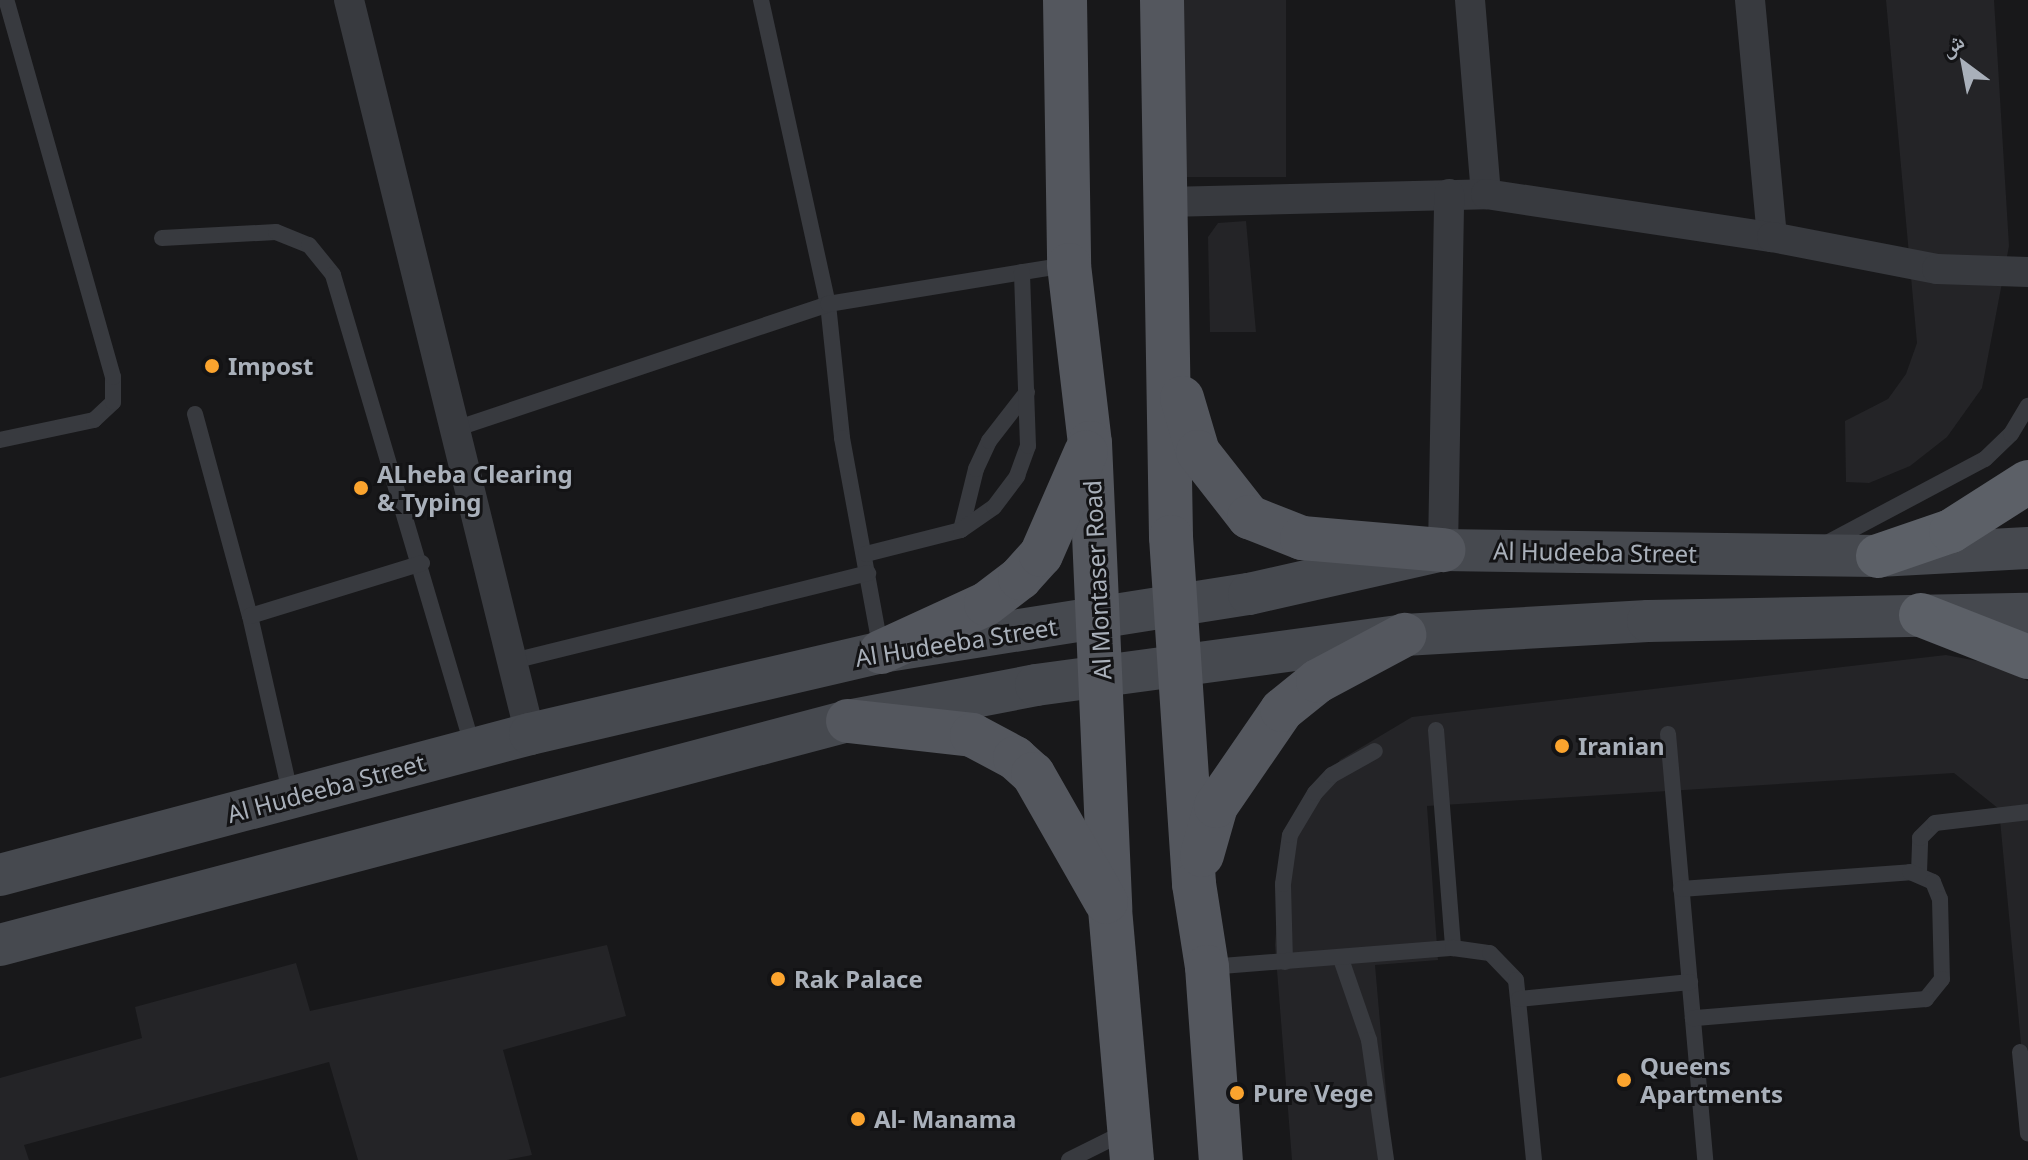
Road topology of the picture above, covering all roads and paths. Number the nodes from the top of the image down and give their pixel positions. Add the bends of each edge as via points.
1 (6, 0) edge
2 (349, 0) edge
3 (761, 0) edge
4 (1065, 0) edge
5 (1162, 0) edge
6 (1470, 0) edge
7 (1750, 0) edge
8 (1449, 194) junction
9 (1486, 194) junction
10 (1166, 202) junction
11 (1772, 237) junction
12 (162, 238) dead end
13 (1069, 265) junction
14 (1022, 272) junction
15 (2028, 272) edge
16 (828, 304) junction
17 (1168, 354) junction
18 (1027, 392) junction
19 (2028, 406) edge
20 (195, 414) dead end
21 (455, 429) junction
22 (0, 440) edge
23 (1090, 443) junction
24 (2028, 482) edge
25 (961, 530) junction
26 (2028, 548) edge
27 (1443, 550) junction
28 (866, 554) junction
29 (1803, 555) junction
30 (1878, 556) junction
31 (422, 563) junction
32 (868, 573) junction
33 (1175, 607) junction
34 (2028, 614) edge
35 (1921, 615) junction
36 (250, 616) junction
37 (1099, 619) junction
38 (1404, 635) junction
39 (881, 652) junction
40 (2028, 657) edge
41 (513, 661) junction
42 (1179, 663) junction
43 (1102, 674) junction
44 (848, 721) junction
45 (1436, 730) dead end
46 (530, 734) junction
47 (1668, 734) dead end
48 (473, 749) junction
49 (1375, 751) dead end
50 (291, 797) junction
51 (2028, 812) edge
52 (1919, 873) junction
53 (0, 875) edge
54 (1194, 884) junction
55 (1681, 889) junction
56 (1110, 909) junction
57 (0, 945) edge
58 (1453, 948) junction
59 (1341, 959) junction
60 (1285, 962) junction
61 (1207, 967) junction
62 (1690, 982) junction
63 (1519, 999) junction
64 (1693, 1018) junction
65 (2020, 1052) dead end
66 (2028, 1134) edge
67 (1131, 1145) edge
68 (1069, 1160) edge
69 (1221, 1160) edge
70 (1386, 1160) edge
71 (1534, 1160) edge
72 (1705, 1160) edge

1 - 22 lane via 113,402 94,420
2 - 21 street
3 - 16 lane
4 - 13 main road, Al Montaser Road
5 - 10 main road
6 - 9 street
7 - 11 street
8 - 9 street
8 - 10 street
8 - 27 street
9 - 11 street
10 - 17 main road
11 - 15 street via 1937,269
12 - 31 lane via 276,232 309,245 333,275
13 - 14 lane
13 - 23 main road, Al Montaser Road
14 - 16 lane
14 - 18 lane
16 - 21 lane
16 - 28 lane via 842,438
17 - 27 main road via 1198,452 1249,517 1302,538
17 - 33 main road
18 - 25 lane via 989,441
18 - 25 lane via 1028,446 1017,476 994,507
19 - 29 lane via 2011,434 1985,459
20 - 36 lane
21 - 41 street
23 - 37 main road, Al Montaser Road
23 - 39 main road via 1041,555 1020,578 986,604
24 - 30 highway via 1951,531
25 - 28 lane
26 - 30 main road, Al Hudeeba Street
27 - 29 main road, Al Hudeeba Street
27 - 33 main road, Al Hudeeba Street
28 - 32 lane
29 - 30 main road, Al Hudeeba Street
31 - 36 lane
31 - 48 lane
32 - 39 lane
32 - 41 lane
33 - 37 main road, Al Hudeeba Street
33 - 42 main road
34 - 35 main road
35 - 38 main road via 1648,621
35 - 40 highway
36 - 50 lane
37 - 39 main road, Al Hudeeba Street
37 - 43 main road, Al Montaser Road
38 - 42 main road
38 - 54 main road via 1318,681 1282,710 1216,806
39 - 46 main road, Al Hudeeba Street
41 - 46 street
42 - 43 main road
42 - 54 main road
43 - 44 main road
43 - 56 main road, Al Montaser Road
44 - 56 main road via 972,735 1015,758 1033,774
44 - 57 main road
45 - 58 lane
46 - 48 main road, Al Hudeeba Street
47 - 55 lane
48 - 50 main road, Al Hudeeba Street
49 - 60 lane via 1323,784 1290,835 1283,884
50 - 53 main road, Al Hudeeba Street
51 - 52 lane via 1935,823 1920,838
52 - 55 lane
52 - 64 lane via 1933,882 1940,899 1942,979 1933,994 1917,1001
54 - 61 main road
55 - 62 lane
56 - 67 main road, Al Montaser Road
58 - 59 lane
58 - 63 lane via 1481,950 1506,964
59 - 60 lane
59 - 70 lane via 1369,1040
60 - 61 lane
61 - 69 main road
62 - 63 lane
62 - 64 lane
63 - 71 lane
64 - 72 lane
65 - 66 lane
67 - 68 lane

